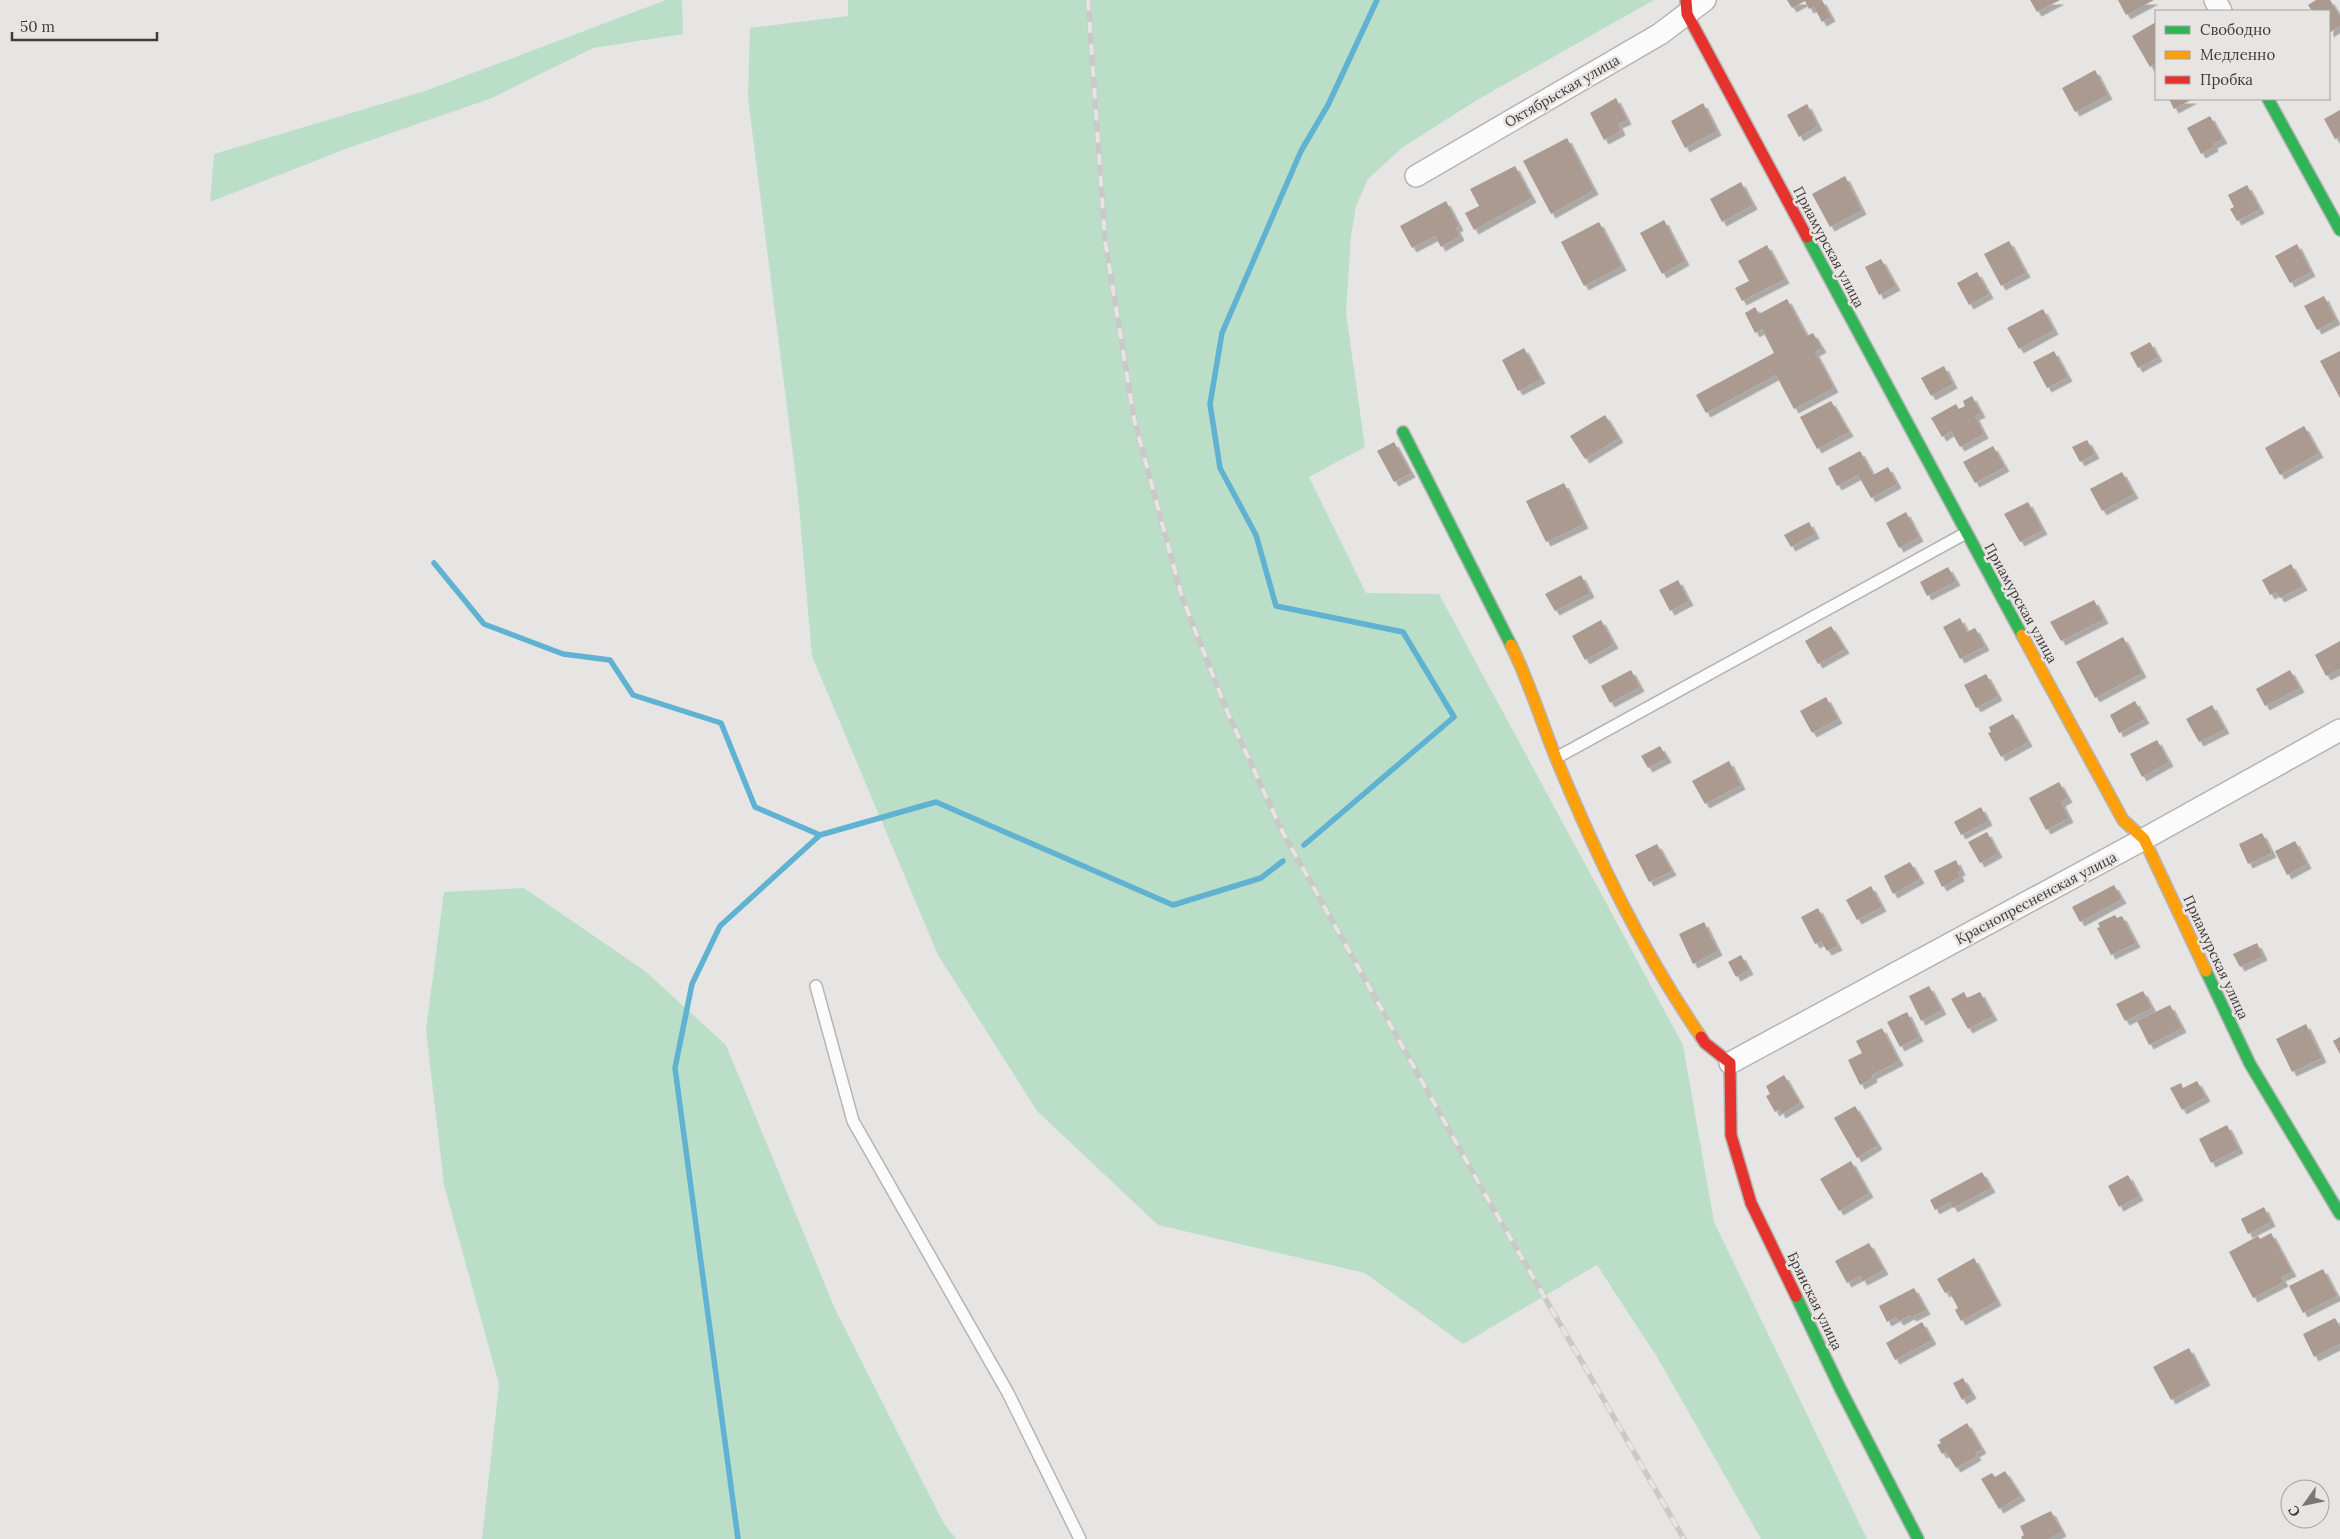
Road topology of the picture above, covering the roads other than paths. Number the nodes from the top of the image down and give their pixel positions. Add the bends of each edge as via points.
1 (1705, 0) edge
2 (1686, 7) edge
3 (2269, 100) edge
4 (1416, 176) dead end
5 (2340, 230) edge
6 (1403, 432) dead end
7 (1966, 533) junction
8 (2340, 730) edge
9 (1556, 758) junction
10 (2144, 839) junction
11 (816, 986) dead end
12 (1730, 1063) junction
13 (2340, 1214) edge
14 (1080, 1539) edge
15 (1918, 1539) edge

1 - 2 street, Октябрьская улица
2 - 4 street, Октябрьская улица via 1660,34
2 - 7 street, Приамурская улица
3 - 5 street
6 - 9 street via 1517,658
7 - 9 lane
7 - 10 street, Приамурская улица via 2123,820
8 - 10 street, Краснопресненская улица
9 - 12 street via 1607,875 1672,995 1705,1043
10 - 12 street, Краснопресненская улица
10 - 13 street, Приамурская улица via 2250,1064
11 - 14 lane via 853,1121 1008,1393
12 - 15 street, Брянская улица via 1731,1135 1750,1203

